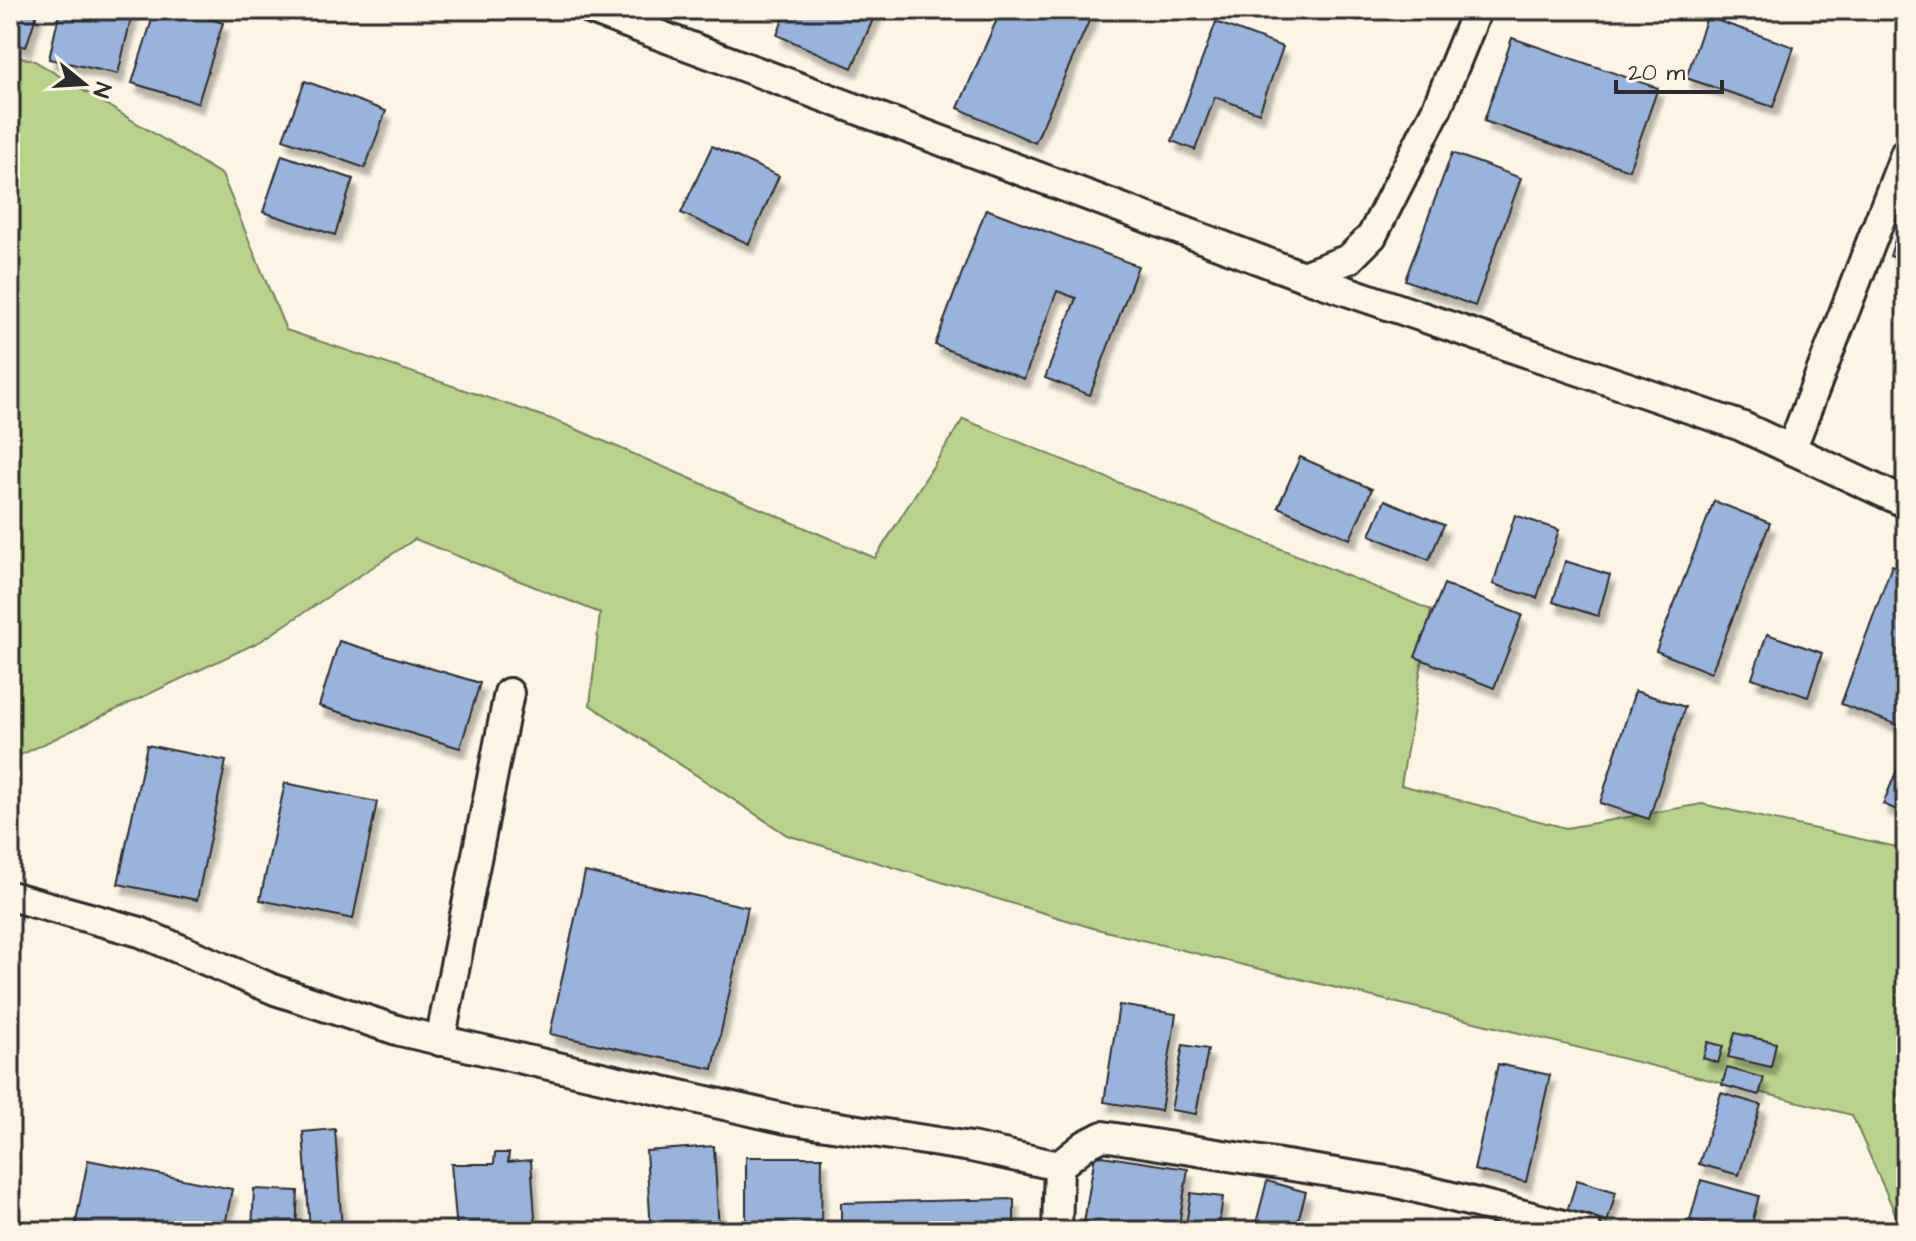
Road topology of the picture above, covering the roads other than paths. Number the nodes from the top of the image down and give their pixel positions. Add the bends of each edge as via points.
1 (592, 10) edge
2 (1477, 10) edge
3 (1906, 152) edge
4 (1303, 276) junction
5 (1791, 450) junction
6 (1906, 503) edge
7 (509, 693) dead end
8 (10, 896) edge
9 (440, 1041) junction
10 (1059, 1166) junction
11 (1057, 1231) edge
12 (1587, 1231) edge

1 - 4 street
2 - 4 street via 1437,108 1372,236 1349,259
3 - 5 street
4 - 5 street via 1741,426
5 - 6 street
7 - 9 street
8 - 9 street via 140,932 275,990
9 - 10 street via 786,1119
10 - 11 street
10 - 12 street via 1103,1136 1393,1182

